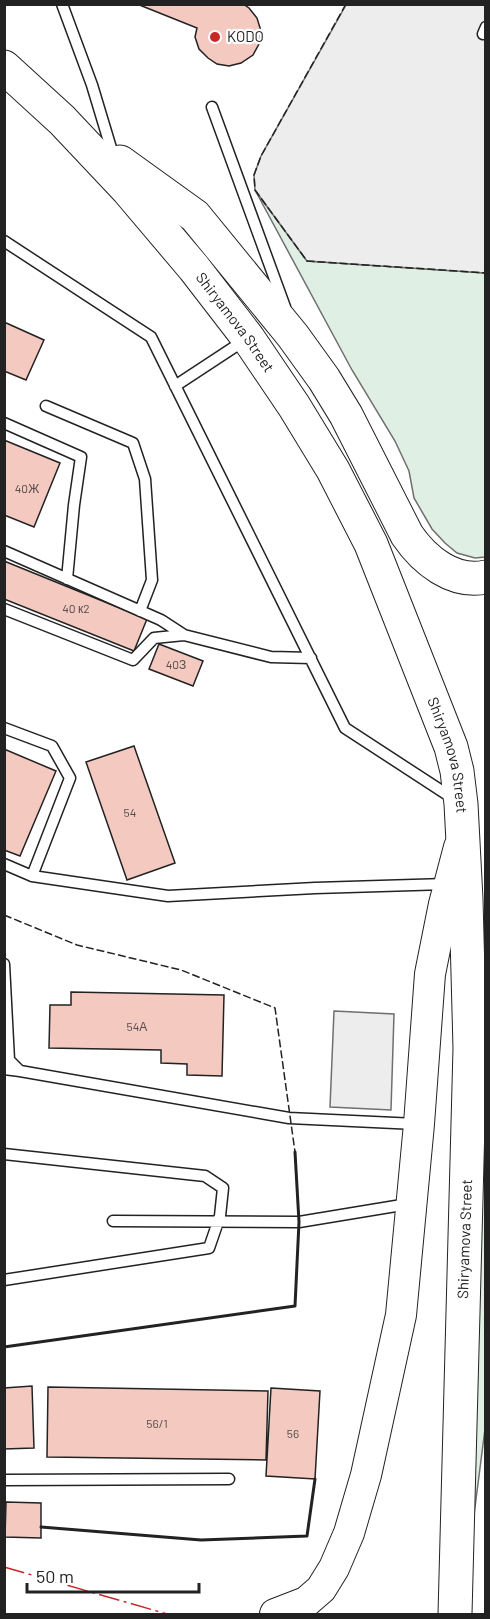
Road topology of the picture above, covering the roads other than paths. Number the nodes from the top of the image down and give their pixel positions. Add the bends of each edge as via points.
1 (62, 4) edge
2 (16, 83) edge
3 (212, 107) dead end
4 (62, 120) junction
5 (114, 158) junction
6 (4, 241) edge
7 (293, 336) junction
8 (248, 338) junction
9 (175, 386) junction
10 (46, 406) dead end
11 (4, 423) edge
12 (4, 551) edge
13 (486, 577) edge
14 (67, 579) junction
15 (4, 609) edge
16 (140, 611) junction
17 (184, 635) junction
18 (311, 658) junction
19 (4, 728) edge
20 (462, 820) junction
21 (4, 864) edge
22 (32, 876) junction
23 (449, 884) junction
24 (4, 964) edge
25 (4, 1069) edge
26 (20, 1071) junction
27 (419, 1124) junction
28 (4, 1154) edge
29 (411, 1203) junction
30 (113, 1221) dead end
31 (219, 1222) junction
32 (4, 1280) edge
33 (229, 1479) dead end
34 (4, 1480) edge
35 (455, 1599) edge
36 (275, 1614) edge

1 - 5 lane
2 - 4 main road, Shiryamova Street
3 - 7 lane
4 - 5 main road
4 - 8 main road, Shiryamova Street via 187,259
5 - 7 main road via 195,216
6 - 9 lane via 151,337
7 - 13 main road via 346,415 415,548 457,576
8 - 9 lane
8 - 20 main road, Shiryamova Street via 333,470 370,544 451,747
9 - 18 lane
10 - 16 lane via 134,443 145,479 152,580
11 - 14 lane via 81,457
12 - 14 lane
14 - 16 lane
15 - 17 lane via 133,660 154,639
16 - 17 lane
17 - 18 lane via 271,657
18 - 20 lane via 345,728
19 - 22 lane via 52,746 69,778
20 - 23 main road
20 - 35 main road, Shiryamova Street via 470,1048
21 - 22 lane
22 - 23 lane via 168,896
23 - 27 main road via 430,974
24 - 26 lane via 9,1060
25 - 26 lane
26 - 27 lane via 289,1118
27 - 29 main road
28 - 31 lane via 205,1176 223,1188
29 - 31 lane via 299,1222
29 - 36 main road via 401,1315 366,1475 349,1533 334,1568 316,1595
30 - 31 lane
31 - 32 lane via 209,1248
33 - 34 lane

